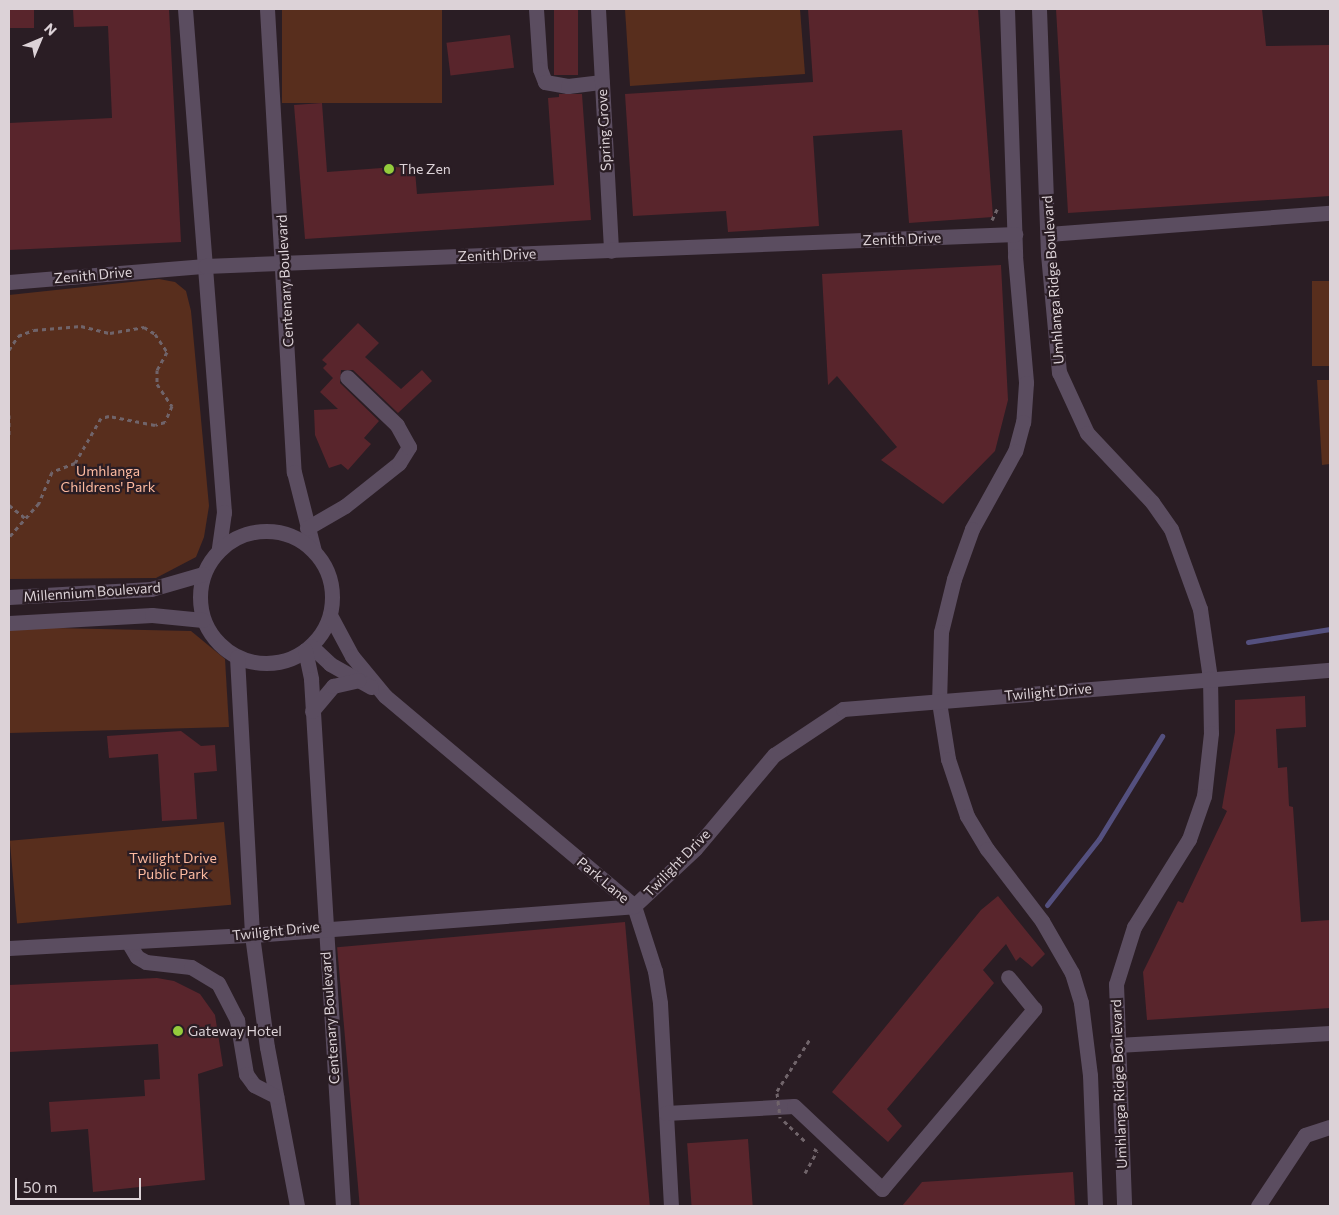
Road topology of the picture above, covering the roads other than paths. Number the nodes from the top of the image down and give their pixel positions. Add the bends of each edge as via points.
1 (185, 9) edge
2 (267, 9) edge
3 (536, 9) edge
4 (598, 9) edge
5 (1007, 9) edge
6 (1039, 9) edge
7 (602, 82) junction
8 (1330, 213) edge
9 (1014, 234) junction
10 (1048, 234) junction
11 (611, 251) junction
12 (285, 264) junction
13 (205, 266) junction
14 (9, 282) edge
15 (347, 376) dead end
16 (307, 528) junction
17 (219, 549) junction
18 (314, 551) junction
19 (202, 574) junction
20 (9, 597) edge
21 (330, 615) junction
22 (203, 620) junction
23 (9, 623) edge
24 (308, 648) junction
25 (236, 657) junction
26 (1330, 670) edge
27 (1210, 678) junction
28 (358, 680) junction
29 (385, 696) junction
30 (940, 702) junction
31 (312, 710) junction
32 (634, 906) junction
33 (324, 926) junction
34 (252, 935) junction
35 (128, 942) junction
36 (9, 948) edge
37 (1008, 977) dead end
38 (1330, 1033) edge
39 (1117, 1045) junction
40 (276, 1096) junction
41 (666, 1113) junction
42 (1330, 1127) edge
43 (297, 1206) edge
44 (343, 1206) edge
45 (671, 1206) edge
46 (1095, 1206) edge
47 (1124, 1206) edge
48 (1258, 1206) edge

1 - 13 street
2 - 12 street, Centenary Boulevard
3 - 7 street via 540,69 545,82 568,86
4 - 7 street, Spring Grove
5 - 9 street, Umhlanga Ridge Boulevard
6 - 10 street, Umhlanga Ridge Boulevard
7 - 11 street, Spring Grove
8 - 10 street
9 - 11 street, Zenith Drive
9 - 30 street, Umhlanga Ridge Boulevard via 1026,382 1023,422 1015,451 972,529 954,578 941,632
10 - 27 street, Umhlanga Ridge Boulevard via 1060,372 1087,433 1152,502 1171,529 1200,609
11 - 12 street, Zenith Drive
12 - 13 street, Zenith Drive
12 - 16 street, Centenary Boulevard via 294,472
13 - 14 street, Zenith Drive
13 - 17 street via 224,512
15 - 16 street via 397,425 409,447 399,463 345,506
16 - 18 street, Centenary Boulevard
17 - 18 street via 236,537 256,530 277,531 297,538
17 - 19 street
18 - 21 street via 327,570
19 - 20 street, Millennium Boulevard via 152,589
19 - 22 street via 199,597
21 - 24 street
21 - 29 street, Park Lane via 352,656
22 - 23 street, Millennium Boulevard via 152,615
22 - 25 street via 211,635
24 - 25 street via 273,663
24 - 28 street, Park Lane
24 - 31 street, Centenary Boulevard
25 - 34 street
26 - 27 street, Twilight Drive
27 - 30 street, Twilight Drive
27 - 39 street, Umhlanga Ridge Boulevard via 1211,732 1204,796 1189,839 1134,926 1124,953 1116,984
28 - 29 street, Park Lane
28 - 31 street via 333,686
29 - 32 street, Park Lane
30 - 32 street, Twilight Drive via 843,709 805,731 774,755 694,849
30 - 46 street, Umhlanga Ridge Boulevard via 948,759 967,816 1060,950 1077,988 1090,1075
31 - 33 street, Centenary Boulevard
32 - 33 street, Twilight Drive
32 - 41 street, Park Lane via 655,971
33 - 34 street, Twilight Drive
33 - 44 street, Centenary Boulevard
34 - 35 street, Twilight Drive
34 - 40 street
35 - 36 street, Twilight Drive
35 - 40 street via 137,957 146,962 191,967 218,983 236,1020 246,1074 254,1085
37 - 41 street via 1034,1009 882,1189 794,1106
38 - 39 street
39 - 47 street, Umhlanga Ridge Boulevard
40 - 43 street
41 - 45 street, Park Lane
42 - 48 street via 1305,1136

